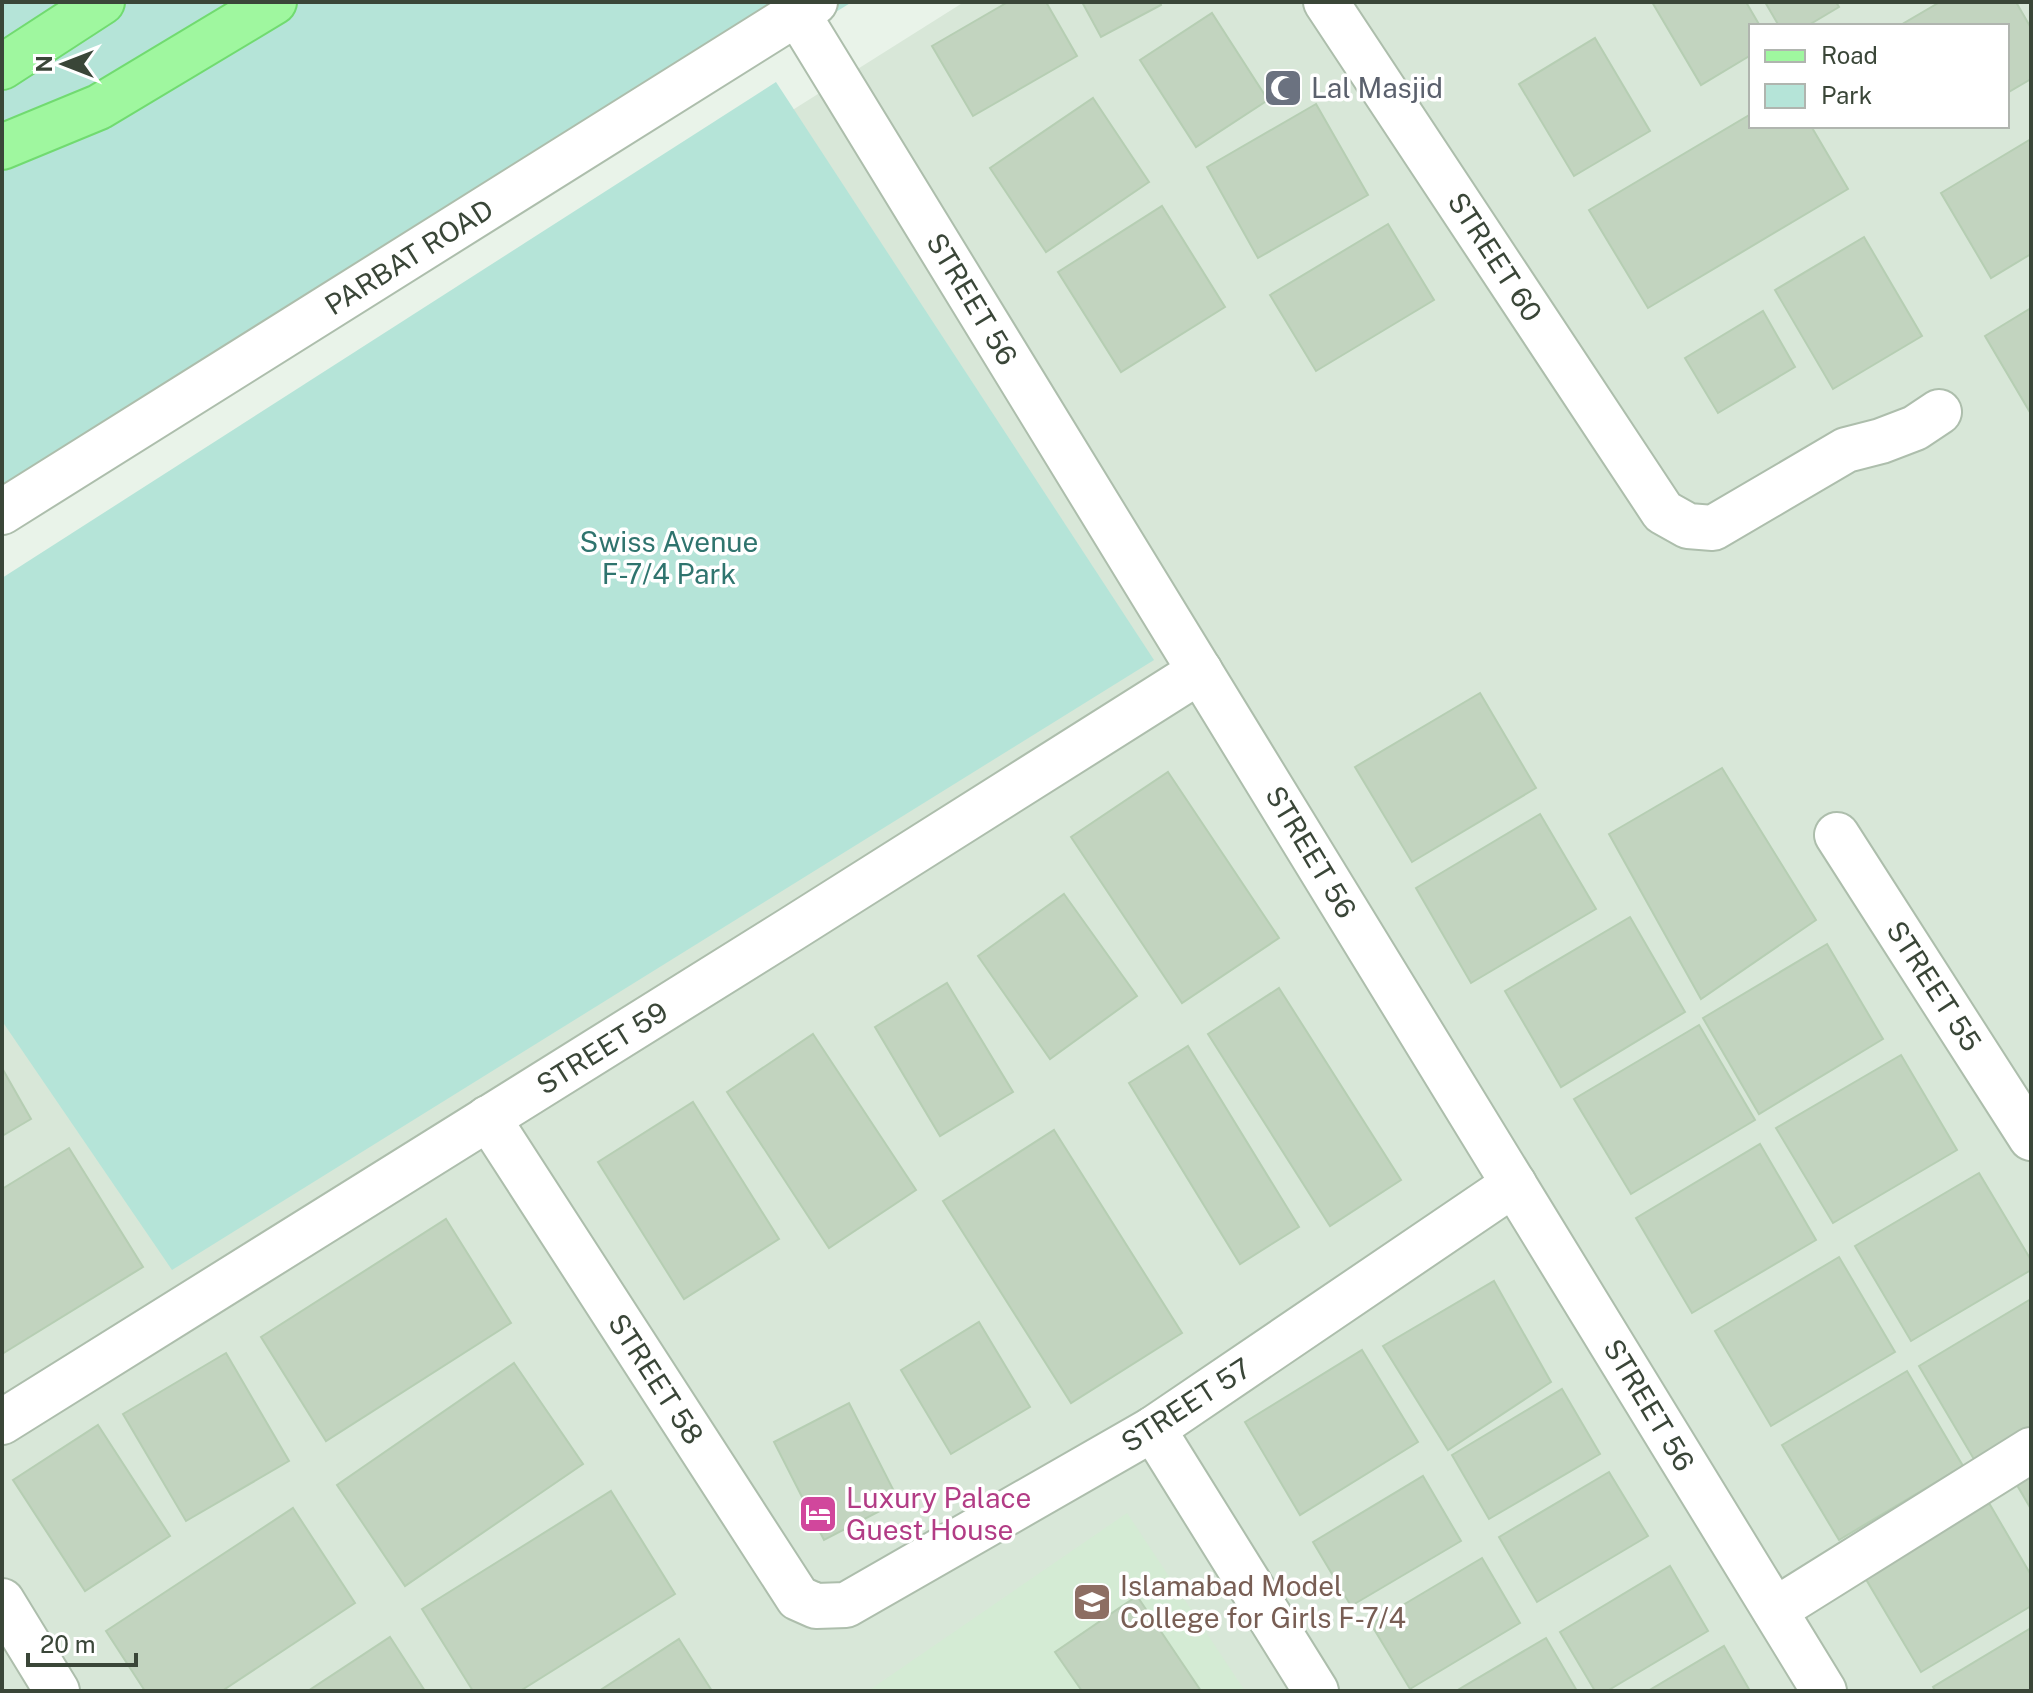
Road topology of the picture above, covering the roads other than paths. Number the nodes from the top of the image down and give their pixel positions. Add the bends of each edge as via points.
1 (102, 2) edge
2 (274, 2) edge
3 (1326, 2) edge
4 (806, 8) edge
5 (2, 67) edge
6 (2, 147) edge
7 (1939, 412) dead end
8 (2, 512) edge
9 (1200, 671) junction
10 (1837, 835) dead end
11 (488, 1118) junction
12 (2031, 1138) edge
13 (1514, 1184) junction
14 (2, 1422) edge
15 (1153, 1429) junction
16 (2031, 1450) edge
17 (2, 1601) edge
18 (846, 1605) joint
19 (1775, 1610) junction
20 (57, 1691) edge
21 (1316, 1691) edge
22 (1824, 1691) edge

1 - 5 main road
2 - 6 main road via 99,107
3 - 7 street, STREET 60 via 1663,512 1688,526 1713,528 1846,450 1915,428
4 - 8 street, PARBAT ROAD
4 - 9 street, STREET 56
9 - 11 street, STREET 59
9 - 13 street, STREET 56
10 - 12 street, STREET 55
11 - 14 street, STREET 59
11 - 18 street, STREET 58 via 798,1598 816,1606
13 - 15 street, STREET 57
13 - 19 street, STREET 56
15 - 18 street, STREET 57
15 - 21 street
16 - 19 street
17 - 20 street
19 - 22 street, STREET 56

